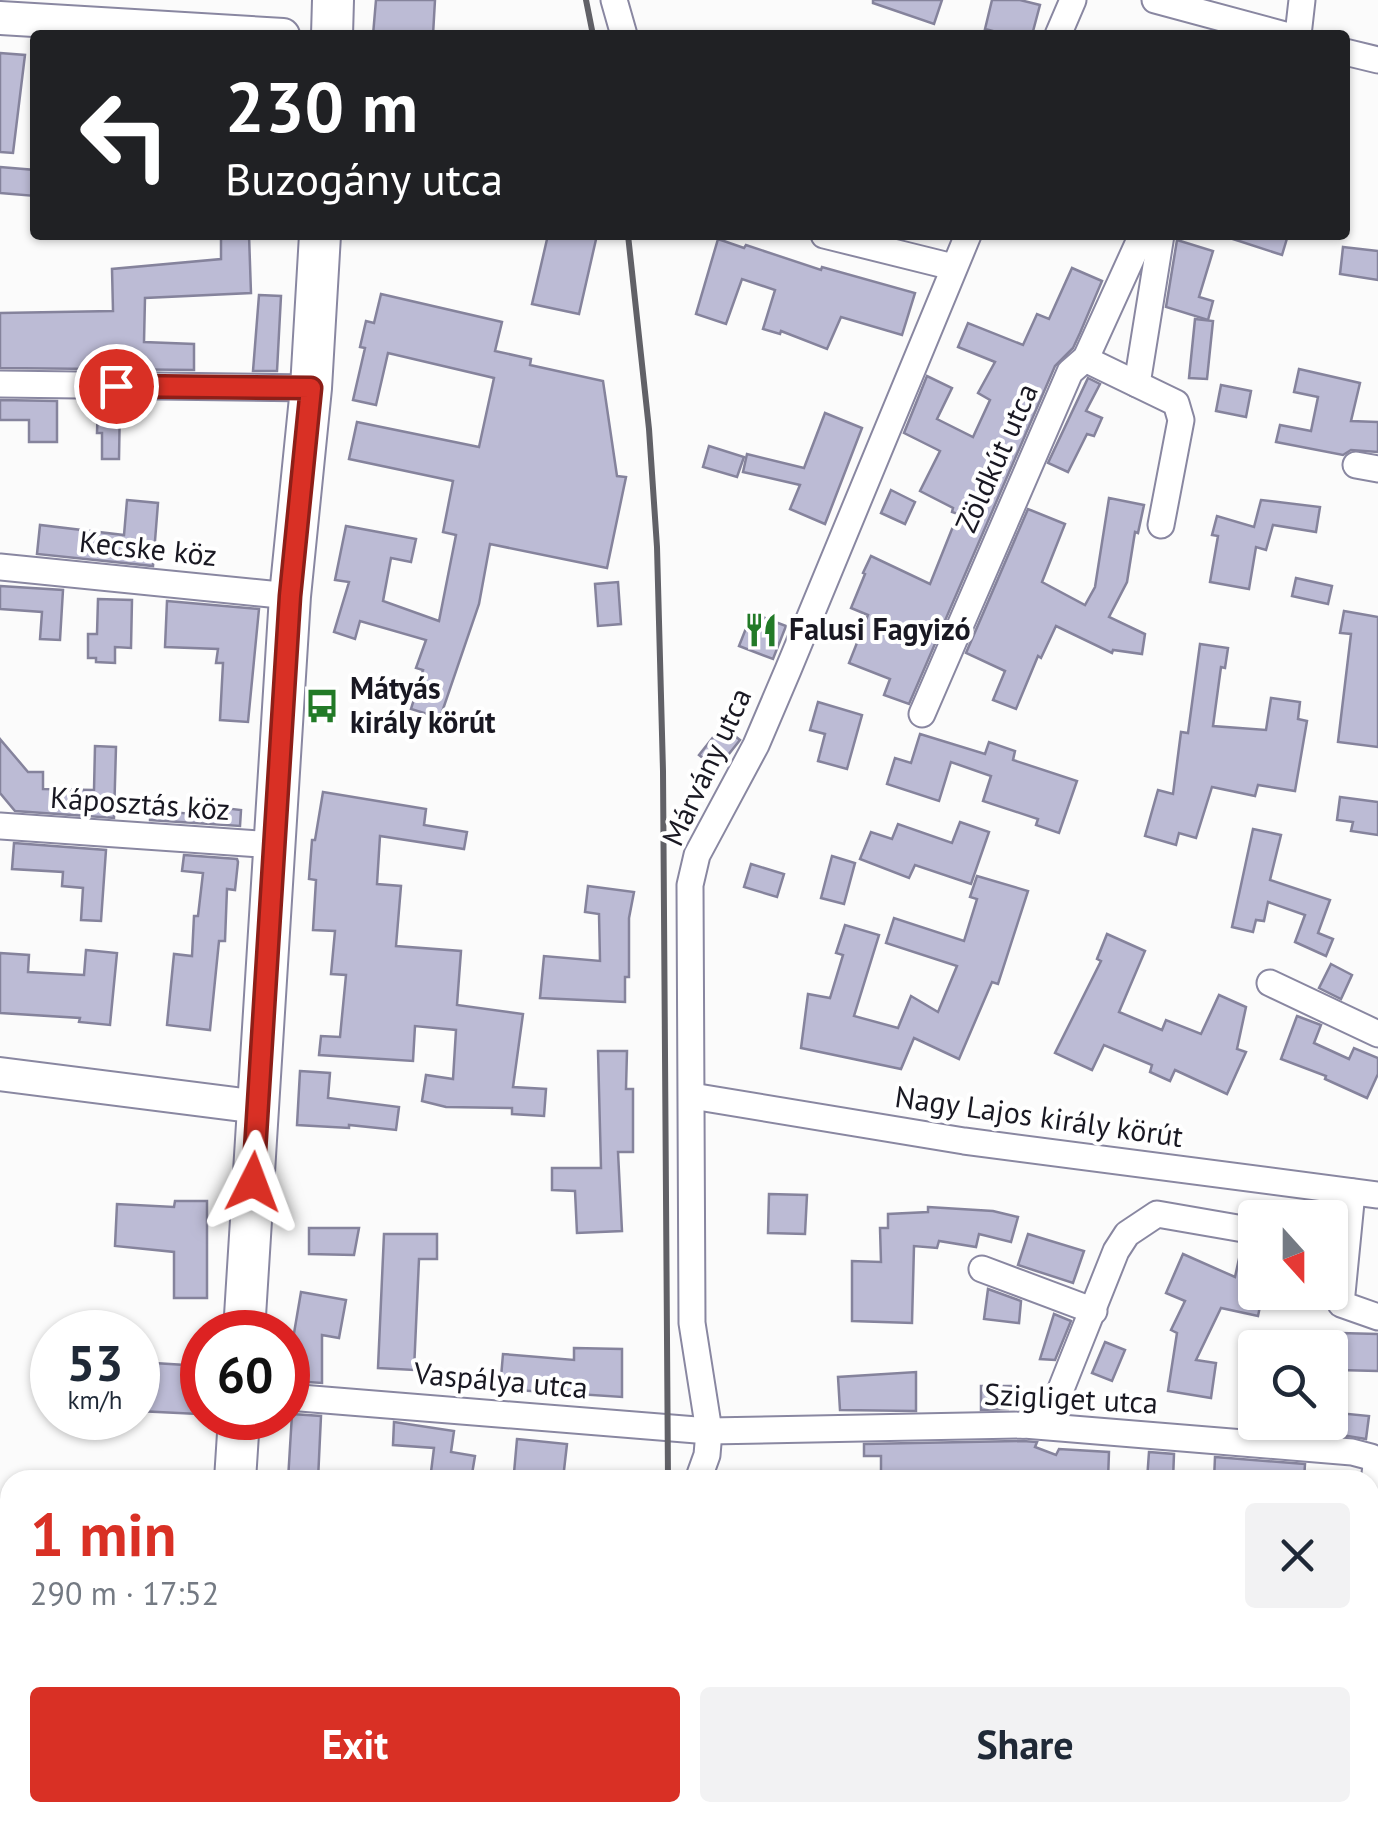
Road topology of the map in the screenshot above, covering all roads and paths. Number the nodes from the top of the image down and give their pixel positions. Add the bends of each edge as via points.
1 (333, 0) edge
2 (614, 0) edge
3 (1073, 0) edge
4 (1154, 0) edge
5 (1302, 0) edge
6 (0, 18) edge
7 (1226, 28) edge
8 (199, 30) edge
9 (332, 30) edge
10 (623, 30) edge
11 (1060, 30) edge
12 (1299, 30) edge
13 (1350, 53) edge
14 (1378, 60) edge
15 (320, 240) edge
16 (844, 240) edge
17 (966, 240) edge
18 (1140, 240) edge
19 (1161, 240) edge
20 (953, 267) junction
21 (1084, 359) junction
22 (0, 384) edge
23 (1137, 384) junction
24 (311, 388) junction
25 (1161, 525) dead end
26 (0, 566) edge
27 (290, 596) junction
28 (922, 714) dead end
29 (0, 826) edge
30 (274, 844) junction
31 (1270, 983) dead end
32 (1378, 1034) edge
33 (0, 1074) edge
34 (692, 1096) junction
35 (258, 1108) junction
36 (1352, 1192) junction
37 (1378, 1196) edge
38 (1238, 1229) edge
39 (982, 1269) dead end
40 (245, 1310) edge
41 (1094, 1311) junction
42 (1378, 1317) edge
43 (310, 1398) edge
44 (1024, 1425) junction
45 (708, 1431) junction
46 (237, 1440) edge
47 (235, 1470) edge
48 (702, 1470) edge
49 (1375, 1470) edge

1 - 9 main road
2 - 10 street
3 - 11 street
4 - 7 street
5 - 12 street
6 - 8 street
13 - 14 street
15 - 24 main road
16 - 20 street
17 - 20 street, Márvány utca
18 - 21 street, Zöldkút utca
19 - 23 street
20 - 34 street, Márvány utca via 756,745 698,855 690,885
21 - 23 street
21 - 28 street, Zöldkút utca via 1070,372
22 - 24 street
23 - 25 street via 1180,410
24 - 27 main road
26 - 27 street, Kecske köz
27 - 30 main road
29 - 30 street, Káposztás köz
30 - 35 main road
31 - 32 street
33 - 35 street
34 - 36 street, Nagy Lajos király körút via 964,1142
34 - 45 street, Márvány utca via 692,1323
35 - 40 main road
36 - 37 street, Nagy Lajos király körút
36 - 42 street via 1340,1304
38 - 41 street via 1157,1214 1126,1234
39 - 41 street
41 - 44 street via 1057,1399
43 - 45 street, Vaspálya utca
44 - 45 street, Szigliget utca
44 - 49 street, Szigliget utca via 1352,1452 1371,1456
45 - 48 street, Márvány utca
46 - 47 main road

